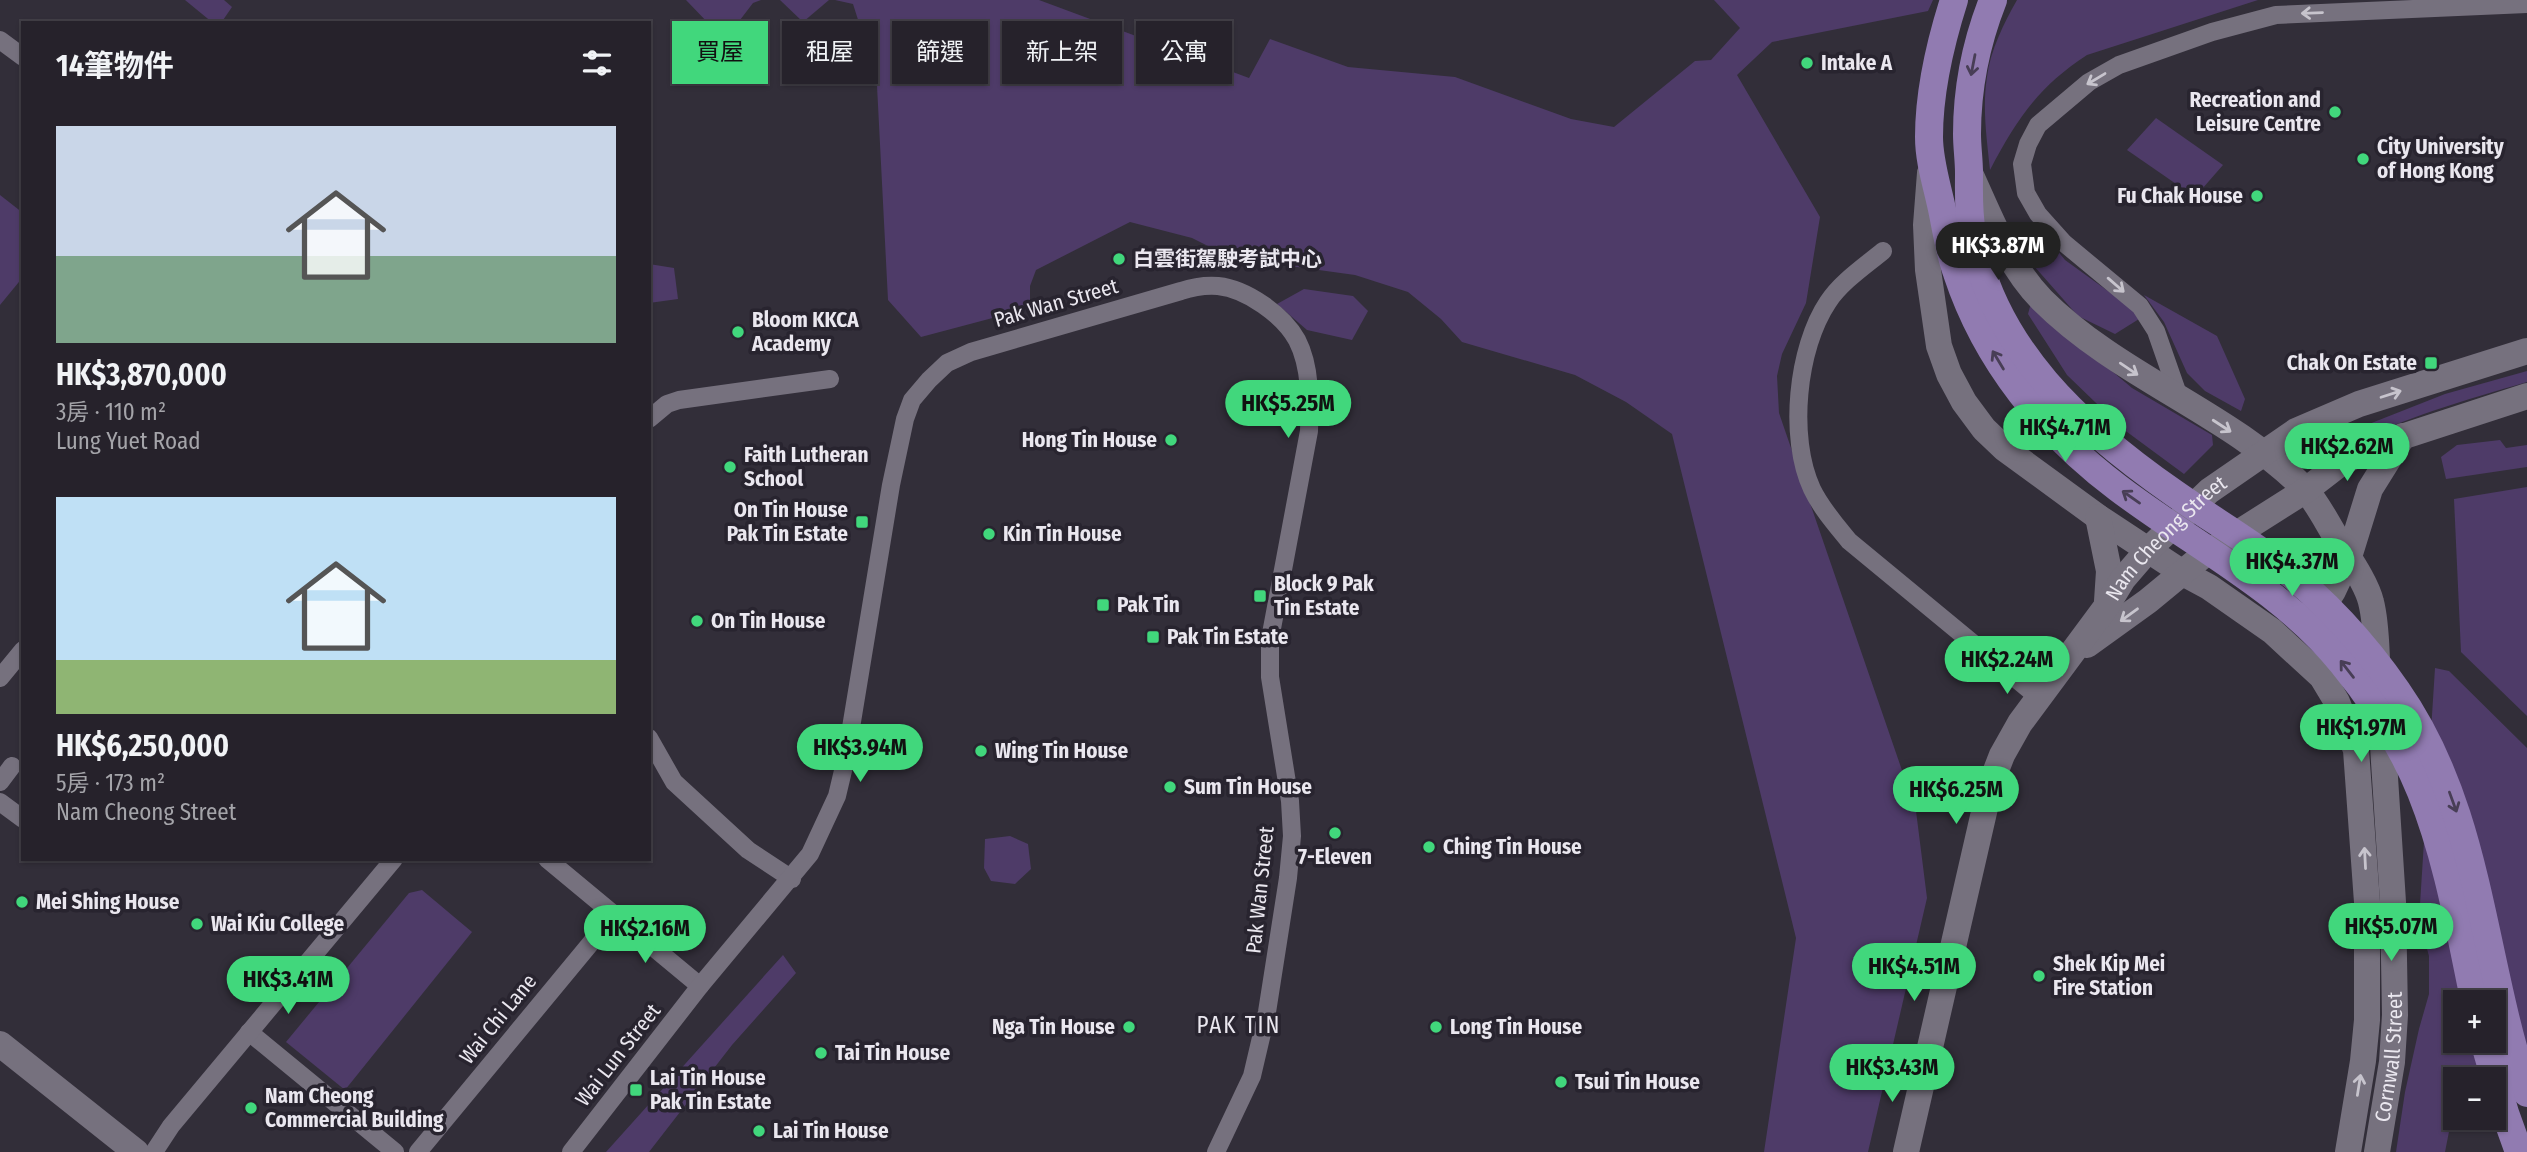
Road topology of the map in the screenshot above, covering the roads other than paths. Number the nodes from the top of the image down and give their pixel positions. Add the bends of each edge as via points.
1 (1954, 0) edge
2 (1993, 0) edge
3 (2527, 4) edge
4 (0, 40) edge
5 (21, 56) edge
6 (1931, 161) junction
7 (1969, 171) junction
8 (1884, 251) dead end
9 (2527, 351) edge
10 (830, 379) dead end
11 (2527, 396) edge
12 (2180, 400) junction
13 (651, 417) edge
14 (2403, 436) junction
15 (2264, 454) junction
16 (2306, 490) junction
17 (2098, 517) junction
18 (2148, 550) junction
19 (2349, 557) junction
20 (2183, 573) junction
21 (2106, 607) junction
22 (2272, 631) junction
23 (21, 652) edge
24 (2063, 663) junction
25 (0, 678) edge
26 (2038, 697) junction
27 (651, 742) edge
28 (12, 766) dead end
29 (0, 782) edge
30 (0, 802) edge
31 (21, 818) edge
32 (392, 861) edge
33 (549, 861) edge
34 (792, 878) junction
35 (614, 915) junction
36 (700, 986) junction
37 (2472, 990) edge
38 (249, 1032) junction
39 (0, 1044) edge
40 (2488, 1053) edge
41 (2527, 1093) edge
42 (135, 1152) edge
43 (154, 1152) edge
44 (395, 1152) edge
45 (418, 1152) edge
46 (571, 1152) edge
47 (1216, 1152) edge
48 (1906, 1152) edge
49 (2348, 1152) edge
50 (2377, 1152) edge
51 (2519, 1152) edge

1 - 6 main road via 1934,78
2 -> 7 main road via 1976,47 1970,82
3 -> 12 street via 2276,15 2119,65 2089,82 2038,125 2022,164 2025,193 2064,243 2140,306 2156,331
4 - 5 street
6 - 17 main road, Cornwall Street via 1927,270 1939,346 1949,374 1984,429
37 -> 6 main road via 2431,819 2376,708 2332,652 2284,604 2090,466 2019,392 1977,322 1957,274
7 -> 12 main road, Cornwall Street via 2012,261 2040,298 2110,355
7 -> 41 main road via 1968,202 1979,263 2002,318 2036,371 2106,443 2307,589 2372,655 2400,695 2444,775 2457,813
8 - 26 street via 1829,299 1806,346 1798,407 1811,488 1849,541
15 -> 9 main road, Nam Cheong Street via 2296,431 2359,404
10 - 13 street via 679,400
11 - 14 main road, Nam Cheong Street
12 -> 15 main road, Cornwall Street
14 - 16 main road, Nam Cheong Street via 2341,463
14 - 19 main road via 2370,489
15 - 16 main road, Cornwall Street
15 - 18 main road, Nam Cheong Street via 2209,491
16 - 19 main road, Cornwall Street
16 - 20 main road, Nam Cheong Street
17 - 18 main road, Cornwall Street
17 - 21 main road via 2109,571
18 - 20 main road, Cornwall Street
18 - 21 main road, Nam Cheong Street
19 - 22 main road via 2326,602
19 - 50 main road, Cornwall Street via 2371,601 2393,902 2392,1062
20 - 22 main road, Cornwall Street
20 -> 24 main road, Nam Cheong Street
21 - 24 main road, Nam Cheong Street
49 -> 22 main road, Cornwall Street via 2363,1060 2368,989 2356,750 2322,677
23 - 25 street
24 - 26 main road, Nam Cheong Street
26 - 48 main road, Nam Cheong Street via 1990,786
27 - 34 street via 674,782 748,850
28 - 29 street
30 - 31 street
32 - 38 street
33 - 35 street
34 - 36 street, Pak Wan Street
34 - 47 street, Pak Wan Street via 810,854 837,796 891,485 912,400 947,363 971,352 1181,290 1220,286 1257,302 1284,323 1297,341 1311,397 1309,431 1270,639 1270,677 1292,836 1279,944 1252,1076
35 - 36 street
35 - 45 street, Wai Chi Lane
36 - 46 street, Wai Lun Street
38 - 43 street
38 - 44 street
39 - 42 main road
40 - 51 main road

